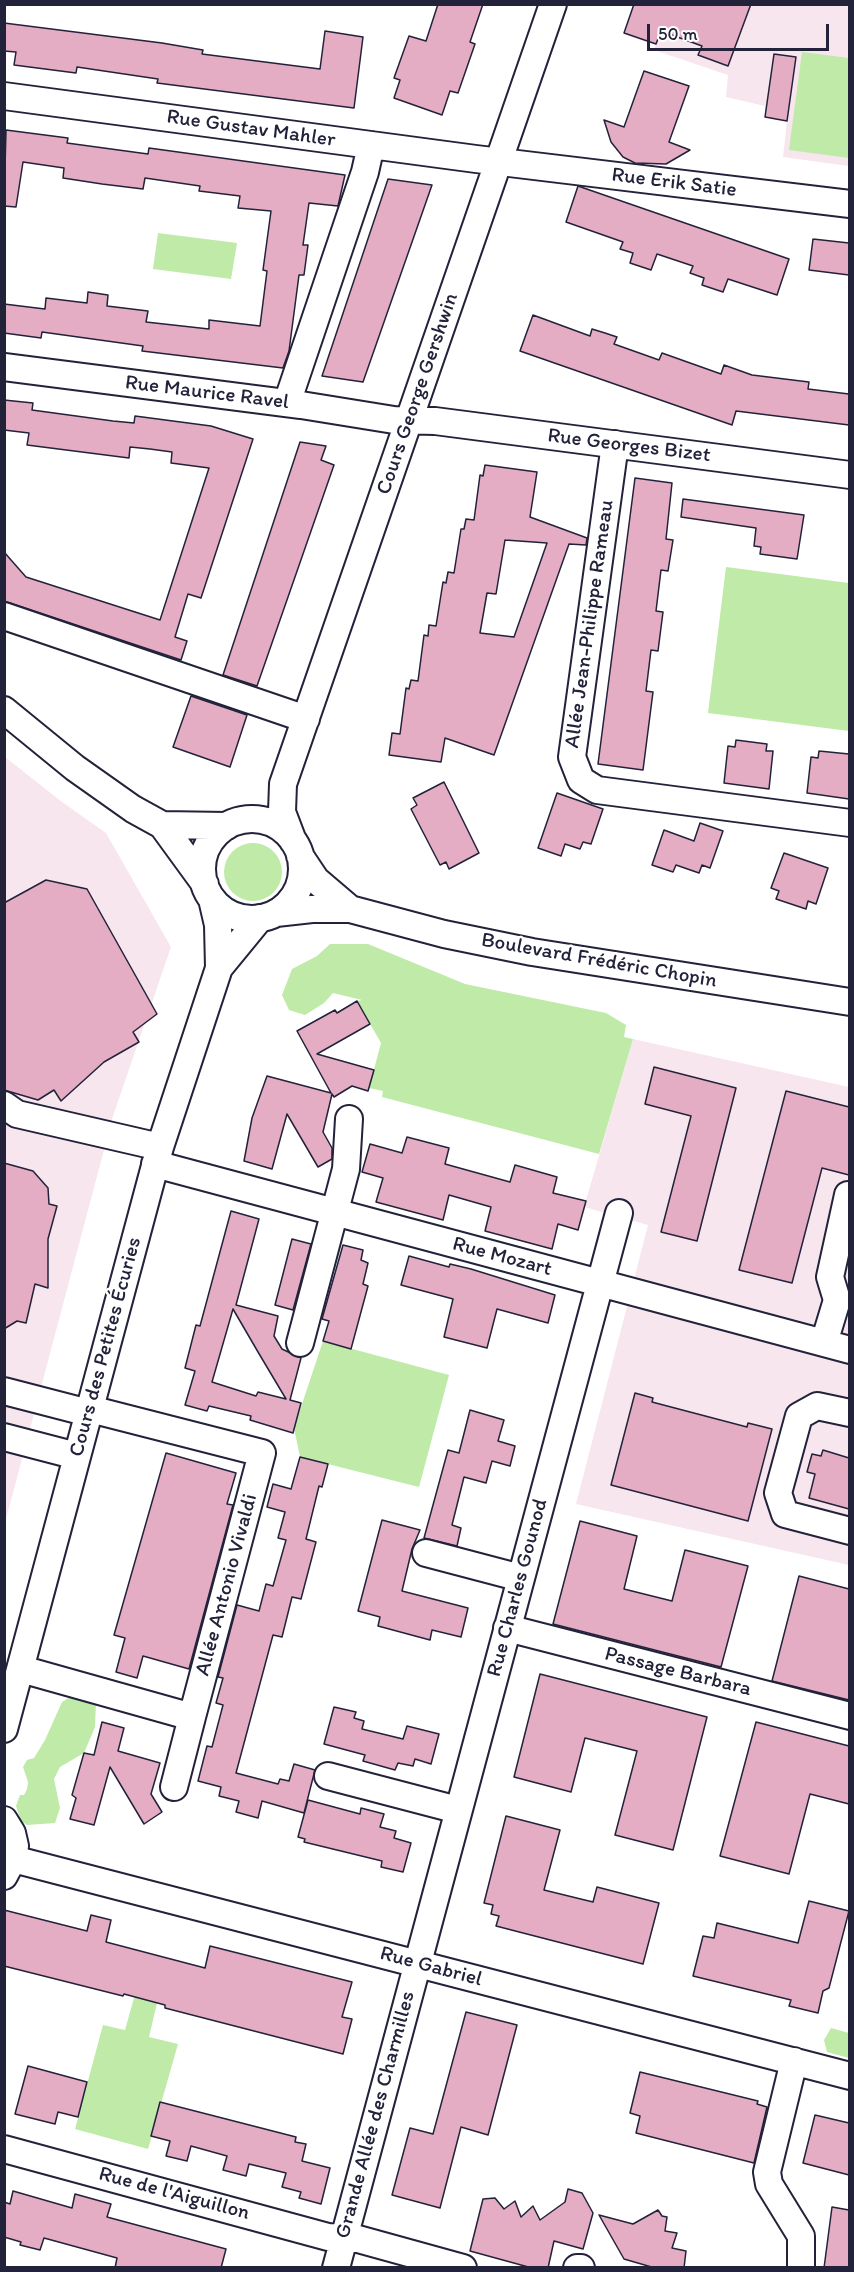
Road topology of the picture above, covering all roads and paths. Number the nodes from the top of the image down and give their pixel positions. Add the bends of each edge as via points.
1 (553, 4) edge
2 (4, 96) edge
3 (371, 145) junction
4 (498, 161) junction
5 (849, 204) edge
6 (4, 367) edge
7 (287, 403) junction
8 (408, 421) junction
9 (615, 444) junction
10 (849, 475) edge
11 (4, 616) edge
12 (4, 710) edge
13 (306, 718) junction
14 (283, 784) junction
15 (236, 823) junction
16 (849, 823) edge
17 (162, 825) junction
18 (297, 849) junction
19 (209, 892) junction
20 (350, 909) junction
21 (268, 916) junction
22 (219, 968) junction
23 (849, 1002) edge
24 (4, 1105) edge
25 (349, 1119) dead end
26 (158, 1156) junction
27 (848, 1195) edge
28 (335, 1212) junction
29 (619, 1213) dead end
30 (600, 1283) junction
31 (843, 1300) edge
32 (300, 1342) dead end
33 (824, 1343) junction
34 (849, 1350) edge
35 (4, 1390) edge
36 (89, 1411) junction
37 (849, 1413) edge
38 (4, 1437) edge
39 (77, 1456) junction
40 (849, 1531) edge
41 (426, 1553) dead end
42 (520, 1578) junction
43 (507, 1628) junction
44 (21, 1669) junction
45 (849, 1716) edge
46 (192, 1717) junction
47 (4, 1729) edge
48 (328, 1776) dead end
49 (174, 1787) dead end
50 (458, 1810) junction
51 (4, 1821) edge
52 (9, 1868) edge
53 (417, 1963) junction
54 (795, 2061) junction
55 (849, 2076) edge
56 (4, 2149) edge
57 (344, 2238) junction
58 (336, 2268) edge
59 (463, 2268) edge
60 (801, 2268) edge

1 - 4 street, Cours George Gershwin
2 - 3 street, Rue Gustav Mahler
3 - 4 street, Rue Gustav Mahler
3 - 7 street
4 - 5 street, Rue Erik Satie
4 - 8 street, Cours George Gershwin
6 - 7 street, Rue Maurice Ravel
7 - 8 street, Rue Maurice Ravel
8 - 9 street, Rue Georges Bizet
8 - 13 street, Cours George Gershwin
9 - 10 street, Rue Georges Bizet
9 - 16 street, Allée Jean-Philippe Rameau via 572,757 581,780 597,790
11 - 13 street
12 - 17 street via 75,768
13 - 14 street, Cours George Gershwin
14 - 15 street, Cours George Gershwin
14 - 18 street, Cours George Gershwin via 282,812
15 - 17 street
15 - 18 street via 258,819 272,823
15 - 19 street via 214,836 206,851 202,867
17 - 19 street
18 - 20 street, Boulevard Frédéric Chopin via 316,880
18 - 21 street via 302,873 298,889 289,903
19 - 21 street via 234,915
19 - 22 street, Cours des Petites Écuries via 218,926
20 - 21 street, Boulevard Frédéric Chopin via 312,909
20 - 23 street, Boulevard Frédéric Chopin via 532,952
21 - 22 street, Cours des Petites Écuries
22 - 26 street, Cours des Petites Écuries
24 - 26 street, Rue Mozart via 17,1114
25 - 28 street via 346,1169
26 - 28 street, Rue Mozart
26 - 36 street, Cours des Petites Écuries
27 - 31 street via 830,1277
28 - 30 street, Rue Mozart
28 - 32 street
29 - 30 street, Rue Charles Gounod
30 - 33 street, Rue Mozart
30 - 42 street, Rue Charles Gounod
31 - 33 street
33 - 34 street, Rue Mozart
35 - 36 street
36 - 39 street, Cours des Petites Écuries
36 - 46 street, Allée Antonio Vivaldi via 262,1453
37 - 40 street via 817,1406 798,1416 778,1493 785,1514
38 - 39 street
39 - 44 street, Cours des Petites Écuries
41 - 42 street
42 - 43 street, Rue Charles Gounod
43 - 45 street, Passage Barbara
43 - 50 street, Rue Charles Gounod
44 - 46 street
44 - 47 street, Cours des Petites Écuries
46 - 49 street
48 - 50 street
50 - 53 street, Rue Charles Gounod
51 - 52 street via 12,1833
52 - 53 street, Rue Gabriel
53 - 54 street, Rue Gabriel
53 - 57 street, Grande Allée des Charmilles
54 - 55 street, Rue Gabriel
54 - 60 street via 766,2172 769,2184 801,2236
56 - 57 street, Rue de l'Aiguillon via 328,2237
57 - 58 street, Grande Allée des Charmilles
57 - 59 street, Rue de l'Aiguillon

